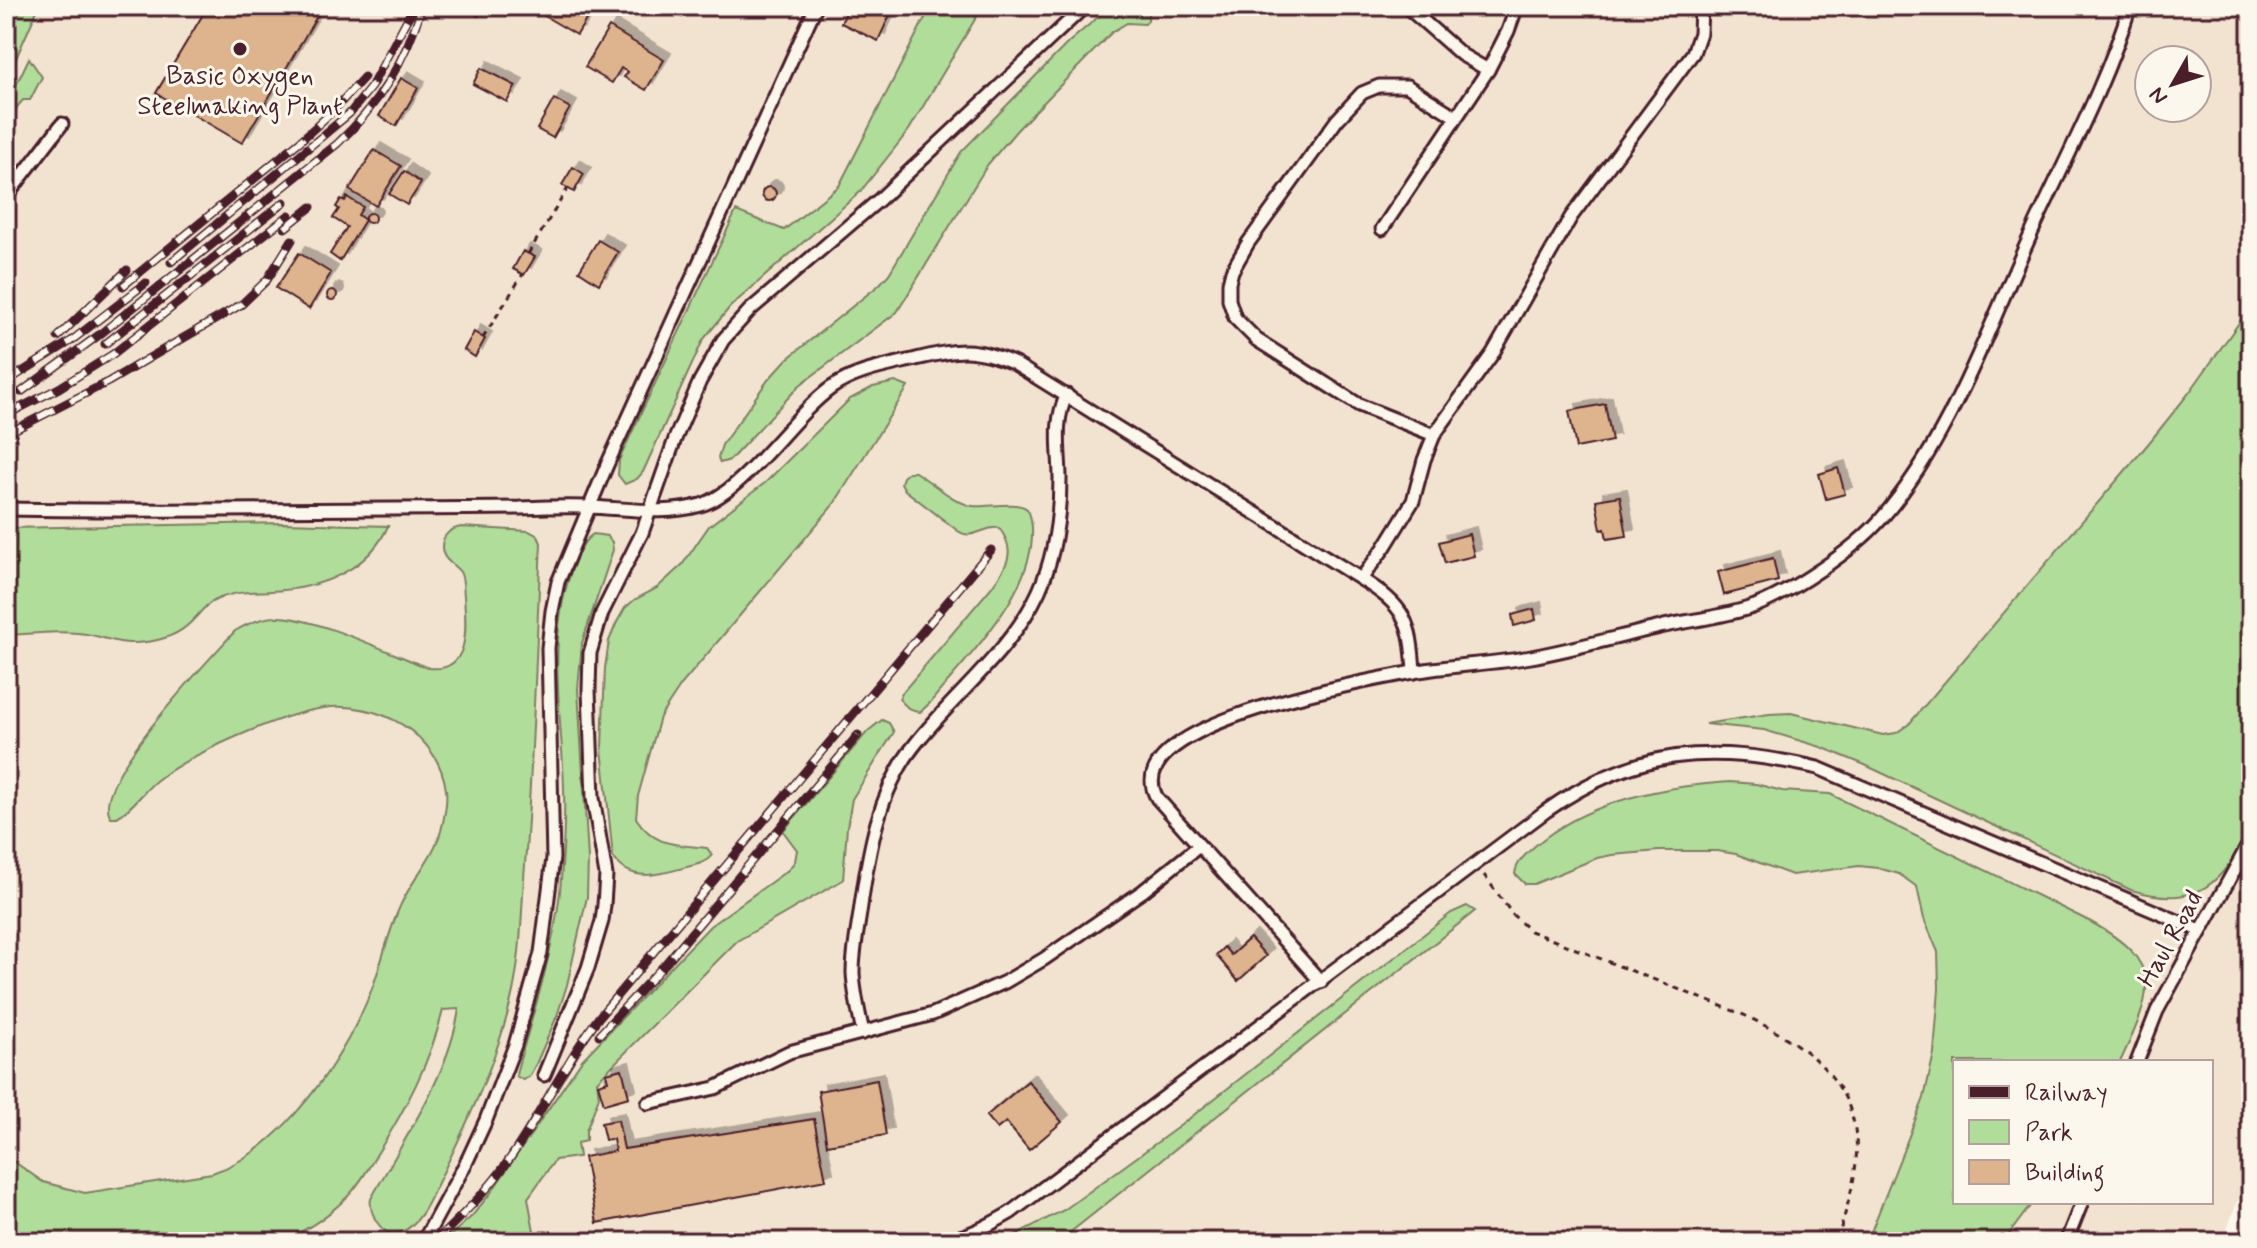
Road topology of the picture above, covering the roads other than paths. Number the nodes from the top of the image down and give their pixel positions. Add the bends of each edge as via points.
1 (816, 6) edge
2 (1085, 6) edge
3 (1406, 6) edge
4 (1517, 6) edge
5 (1701, 6) edge
6 (2130, 6) edge
7 (1488, 70) junction
8 (1456, 117) junction
9 (62, 124) dead end
10 (6, 197) edge
11 (1382, 229) dead end
12 (1067, 395) junction
13 (1434, 435) junction
14 (589, 507) junction
15 (6, 509) edge
16 (650, 512) junction
17 (1361, 579) junction
18 (1414, 672) junction
19 (2251, 840) edge
20 (1199, 846) junction
21 (2201, 931) junction
22 (1321, 982) junction
23 (863, 1033) junction
24 (2138, 1060) edge
25 (544, 1075) dead end
26 (648, 1103) dead end
27 (2081, 1204) edge
28 (423, 1242) edge
29 (938, 1242) edge
30 (2066, 1242) edge

1 - 14 lane
2 - 16 lane via 880,199 733,327 690,400
3 - 7 lane via 1462,55
4 - 7 lane
5 - 13 lane via 1700,33 1688,62 1571,217 1493,353
6 - 18 lane via 1956,400 1918,468 1869,533 1752,607 1533,656
7 - 8 lane
8 - 11 lane
8 - 13 lane via 1407,86 1379,86 1362,93 1248,243 1229,283 1235,318 1257,340 1359,405
9 - 10 lane
12 - 16 lane via 979,350 864,371 828,390 725,492 701,505
12 - 17 lane
12 - 23 lane via 1059,415 1056,530 1038,592 998,651 904,758 880,814 854,954
13 - 17 lane via 1413,501
14 - 15 lane
14 - 16 lane
14 - 28 lane via 558,582 551,619 553,858 541,953 515,1045 486,1120
16 - 25 lane via 602,613 590,653 593,798 606,875 604,905 588,968
17 - 18 lane via 1392,600 1405,617
18 - 20 lane via 1233,716 1173,747 1152,770 1151,784
19 - 21 lane, Haul Road
20 - 22 lane
20 - 23 lane via 1143,891 1005,982 933,1014
21 - 22 lane via 1818,768 1757,755 1698,754 1627,766 1564,798
21 - 24 lane, Haul Road via 2157,1011
22 - 29 lane via 1010,1213 980,1231
23 - 26 lane via 789,1052 715,1088
27 - 30 lane

